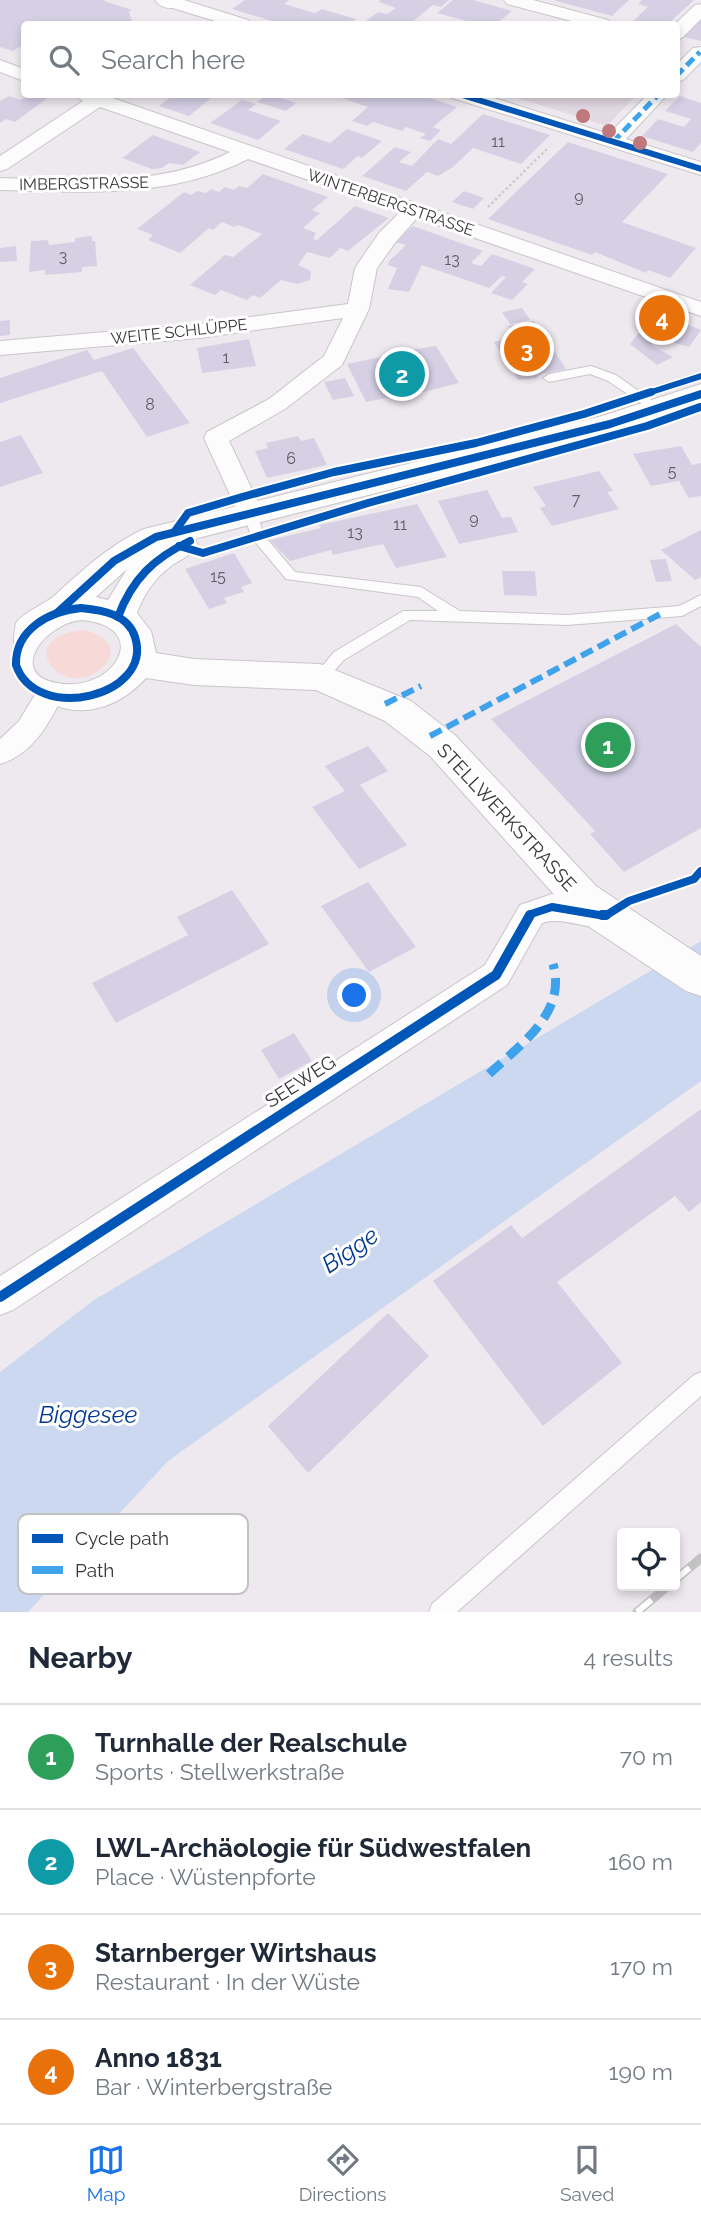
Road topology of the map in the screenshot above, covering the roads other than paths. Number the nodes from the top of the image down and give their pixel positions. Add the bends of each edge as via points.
1 (219, 0) edge
2 (513, 0) edge
3 (169, 1) edge
4 (536, 7) junction
5 (701, 9) edge
6 (198, 18) edge
7 (182, 21) edge
8 (221, 21) edge
9 (520, 21) edge
10 (590, 21) edge
11 (680, 31) edge
12 (680, 46) edge
13 (700, 53) edge
14 (0, 66) edge
15 (680, 73) edge
16 (21, 74) edge
17 (86, 98) edge
18 (95, 98) edge
19 (471, 98) edge
20 (655, 98) edge
21 (613, 142) junction
22 (246, 152) junction
23 (0, 165) edge
24 (701, 169) edge
25 (0, 184) edge
26 (412, 211) junction
27 (358, 309) junction
28 (701, 309) edge
29 (0, 348) edge
30 (549, 378) dead end
31 (701, 394) edge
32 (657, 408) junction
33 (251, 515) junction
34 (701, 600) edge
35 (48, 617) junction
36 (118, 617) junction
37 (457, 617) junction
38 (0, 635) edge
39 (136, 663) junction
40 (10, 671) edge
41 (320, 677) junction
42 (49, 696) junction
43 (0, 753) edge
44 (610, 919) junction
45 (701, 978) edge
46 (0, 1297) edge
47 (701, 1382) edge
48 (440, 1612) edge

1 - 6 street
2 - 4 street
3 - 6 street
3 - 7 street via 183,14
4 - 9 street
4 - 10 street
5 - 11 street
6 - 8 street
12 - 13 street
13 - 15 street
14 - 16 street
17 - 23 street
18 - 22 street, WINTERBERGSTRASSE
19 - 21 street
20 - 21 street
21 - 24 street
22 - 25 street, IMBERGSTRASSE via 227,164 171,181
22 - 26 street, WINTERBERGSTRASSE
26 - 27 street via 366,268
26 - 28 street, WINTERBERGSTRASSE
27 - 29 street, WEITE SCHLÜPPE via 199,331
27 - 33 street via 334,360 277,404 216,439
30 - 32 lane via 591,370 612,377
31 - 32 main road
32 - 33 main road
33 - 35 main road via 175,531 137,545
33 - 36 main road via 161,555 138,577
33 - 37 lane via 257,535 291,576 421,592
34 - 37 lane via 682,611 567,620
35 - 36 main road via 70,608
35 - 38 main road
35 - 40 main road via 23,636
36 - 39 main road via 136,637
37 - 41 lane via 408,615 339,656
39 - 41 main road, STELLWERKSTRASSE via 194,671
39 - 42 main road via 110,689 69,699
40 - 42 main road
41 - 44 main road, STELLWERKSTRASSE via 398,711 443,747 582,898
42 - 43 street via 34,724 12,748
44 - 45 main road, STELLWERKSTRASSE
44 - 46 street, SEEWEG via 552,907 531,914 496,975
47 - 48 lane

